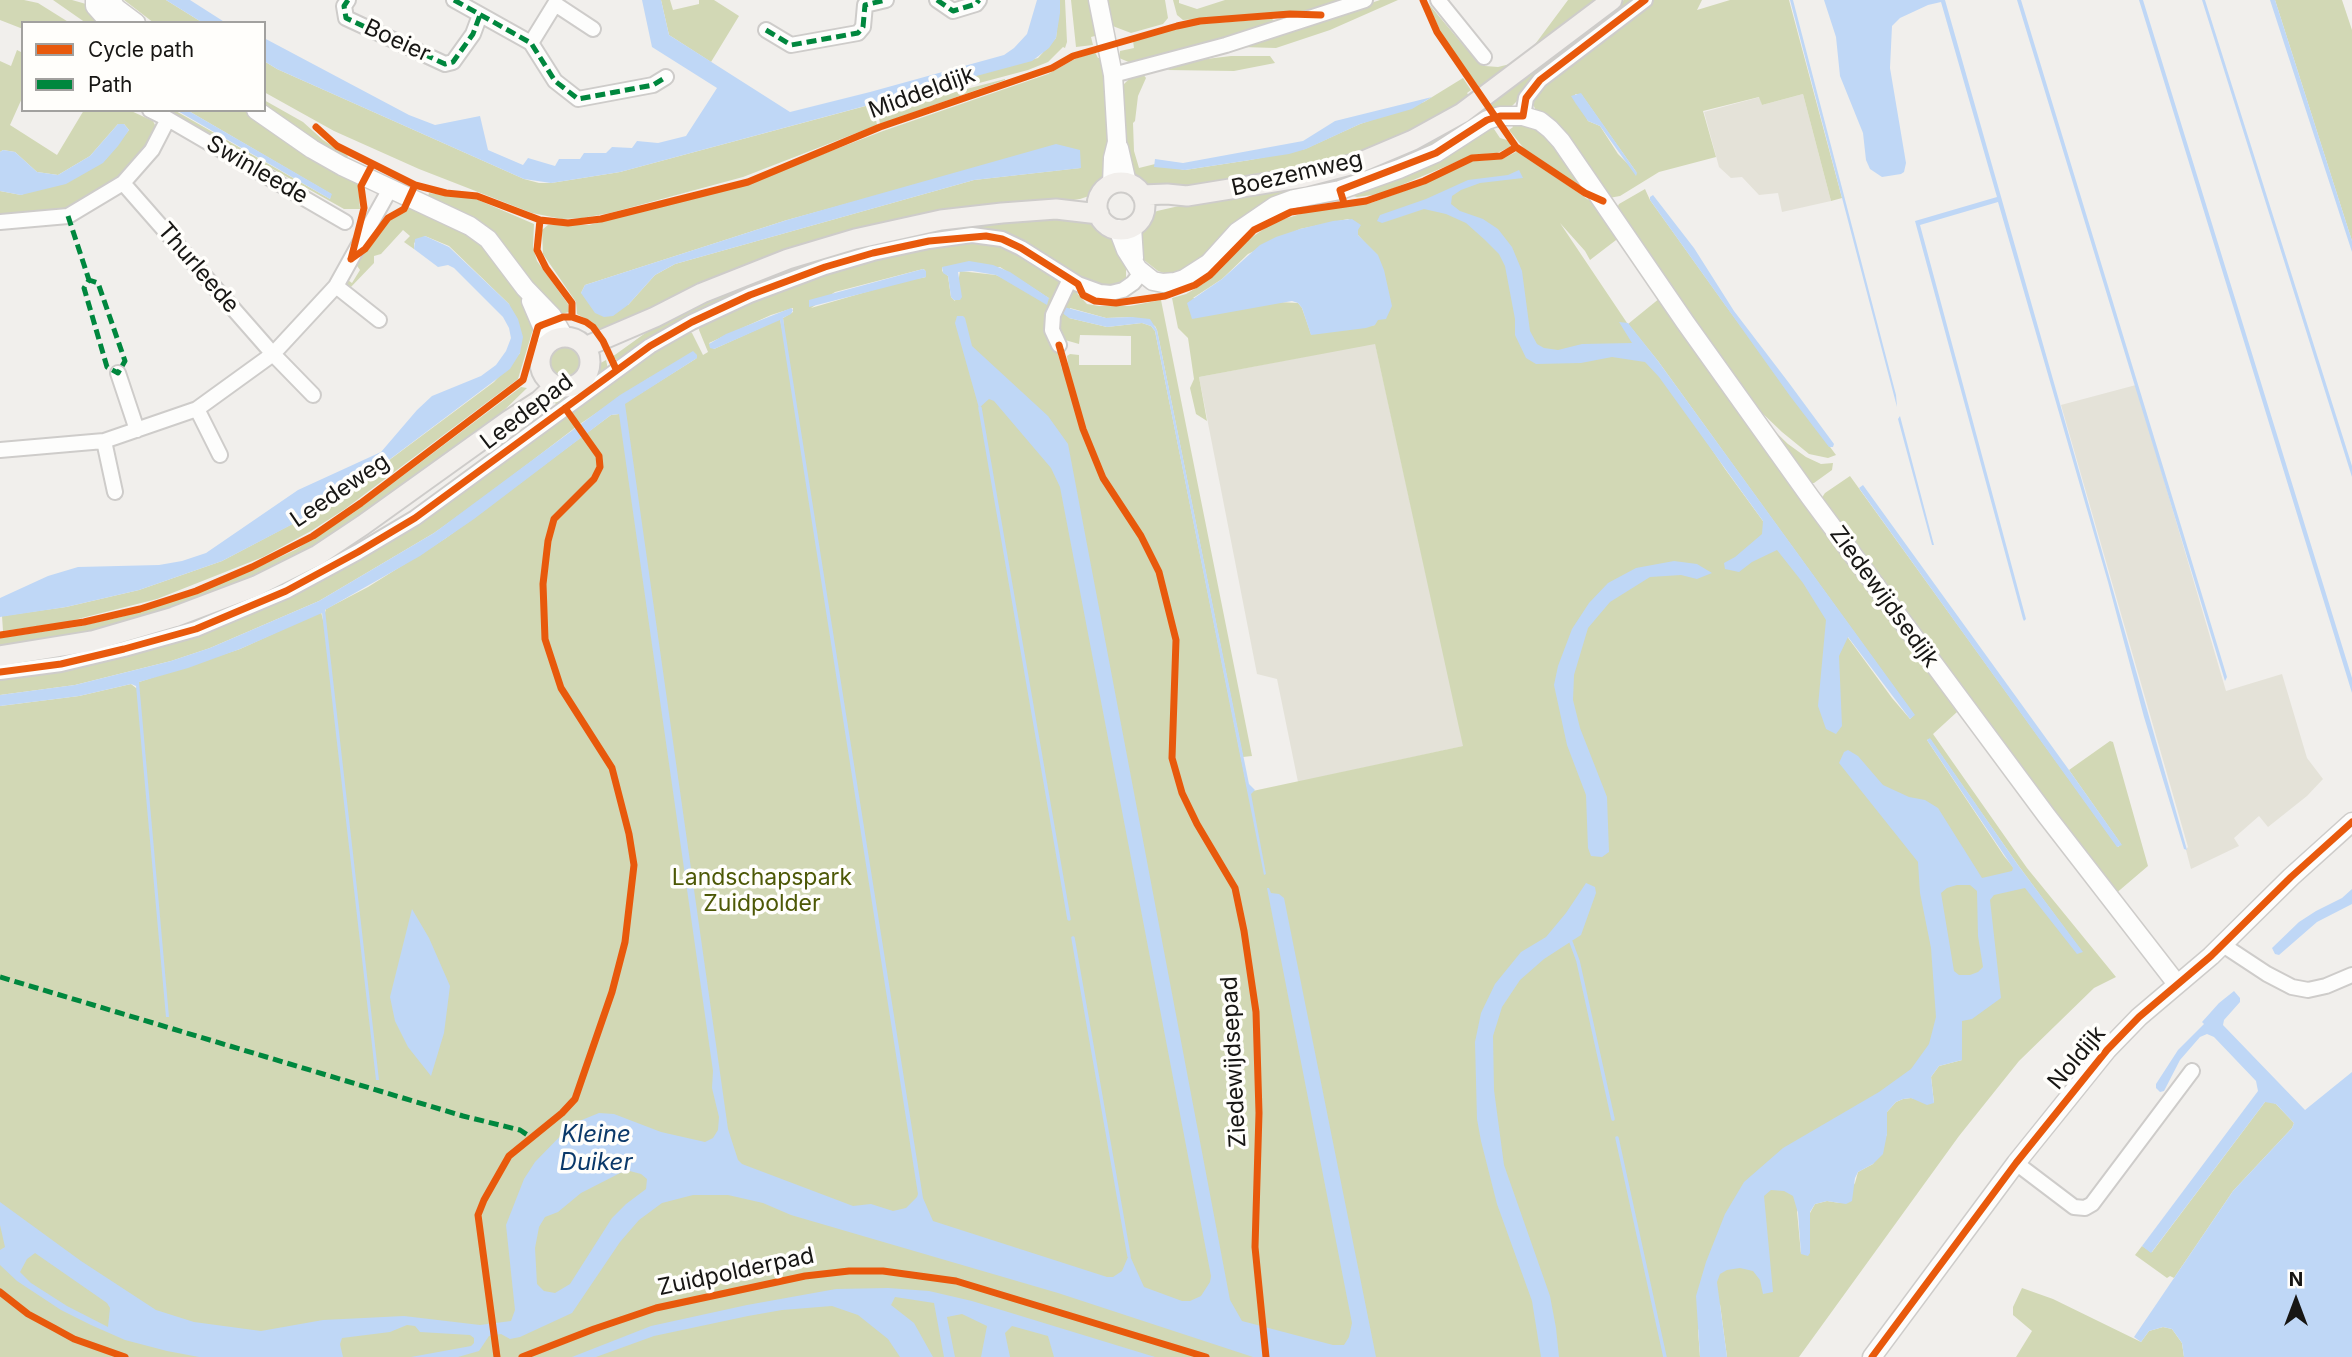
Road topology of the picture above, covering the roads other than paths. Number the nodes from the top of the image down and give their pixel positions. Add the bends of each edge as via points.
1 (95, 0) edge
2 (111, 0) edge
3 (348, 0) edge
4 (454, 0) edge
5 (886, 0) edge
6 (937, 0) edge
7 (979, 0) edge
8 (1098, 0) edge
9 (1365, 0) edge
10 (1438, 0) edge
11 (1612, 0) edge
12 (1645, 0) edge
13 (865, 2) edge
14 (481, 15) junction
15 (114, 21) edge
16 (133, 21) edge
17 (593, 29) dead end
18 (766, 30) dead end
19 (531, 43) junction
20 (1484, 57) dead end
21 (1113, 75) junction
22 (666, 77) dead end
23 (154, 112) edge
24 (259, 112) edge
25 (1523, 116) junction
26 (168, 119) junction
27 (123, 183) junction
28 (390, 189) junction
29 (1131, 193) junction
30 (1098, 207) junction
31 (0, 222) edge
32 (345, 222) dead end
33 (1125, 228) junction
34 (1138, 267) junction
35 (1070, 279) junction
36 (336, 286) junction
37 (379, 320) dead end
38 (556, 340) junction
39 (1059, 345) dead end
40 (273, 354) junction
41 (587, 356) junction
42 (118, 373) dead end
43 (550, 379) junction
44 (313, 395) dead end
45 (197, 409) junction
46 (137, 430) junction
47 (104, 441) junction
48 (0, 450) edge
49 (220, 455) dead end
50 (115, 492) dead end
51 (0, 656) edge
52 (0, 672) edge
53 (2352, 822) edge
54 (2223, 945) junction
55 (2352, 975) edge
56 (2177, 984) junction
57 (2192, 1071) dead end
58 (2016, 1163) junction
59 (1872, 1357) edge

1 - 15 street via 95,6
2 - 16 street
3 - 14 street, Boeier via 346,18 445,64 453,62
4 - 14 street
5 - 13 street
6 - 7 street via 953,11
8 - 21 street
9 - 21 street
10 - 20 street
11 - 29 main road, Boezemweg via 1473,105 1413,140 1361,162 1304,177 1187,196 1170,204
12 - 25 street via 1540,80 1526,98
13 - 18 street via 863,27 858,33 791,45
14 - 19 street
17 - 19 street via 555,4
19 - 22 street via 555,81 578,99 653,85
21 - 29 street via 1117,142
23 - 26 street, Swinleede
24 - 28 street via 312,149
25 - 34 street via 1487,120 1399,169 1275,206 1184,279 1153,281
25 - 56 street, Ziedewijdsedijk via 1540,121 1562,141 1818,508
26 - 27 street via 152,150
26 - 32 street, Swinleede
27 - 31 street via 68,216
27 - 40 street, Thurleede
28 - 36 street
28 - 38 street via 488,239 552,316
29 - 30 main road via 1105,188
29 - 33 main road via 1142,217
30 - 33 main road via 1103,221
30 - 41 main road via 941,220 855,239 702,293 655,317 633,336
33 - 34 street via 1126,250
34 - 35 street, Leedepad via 1133,283 1111,293
35 - 39 street via 1053,315 1052,330
35 - 52 street, Leedepad via 1002,239 972,235 873,253 792,279 692,322 650,346 415,518 286,590 196,629 61,664
36 - 37 street
36 - 40 street
38 - 41 main road via 573,338
38 - 43 main road via 540,357
40 - 44 street, Thurleede
40 - 45 street
41 - 43 main road via 586,375 578,383 568,387
42 - 46 street
43 - 51 main road, Leedeweg via 539,401 318,555 256,586 174,617 92,641
45 - 46 street
45 - 49 street
46 - 47 street
47 - 48 street
47 - 50 street
53 - 54 street, Noldijk
54 - 55 street via 2292,987 2308,990
54 - 56 street, Noldijk
56 - 58 street, Noldijk via 2107,1050
57 - 58 street via 2085,1208 2074,1207
58 - 59 street, Noldijk

